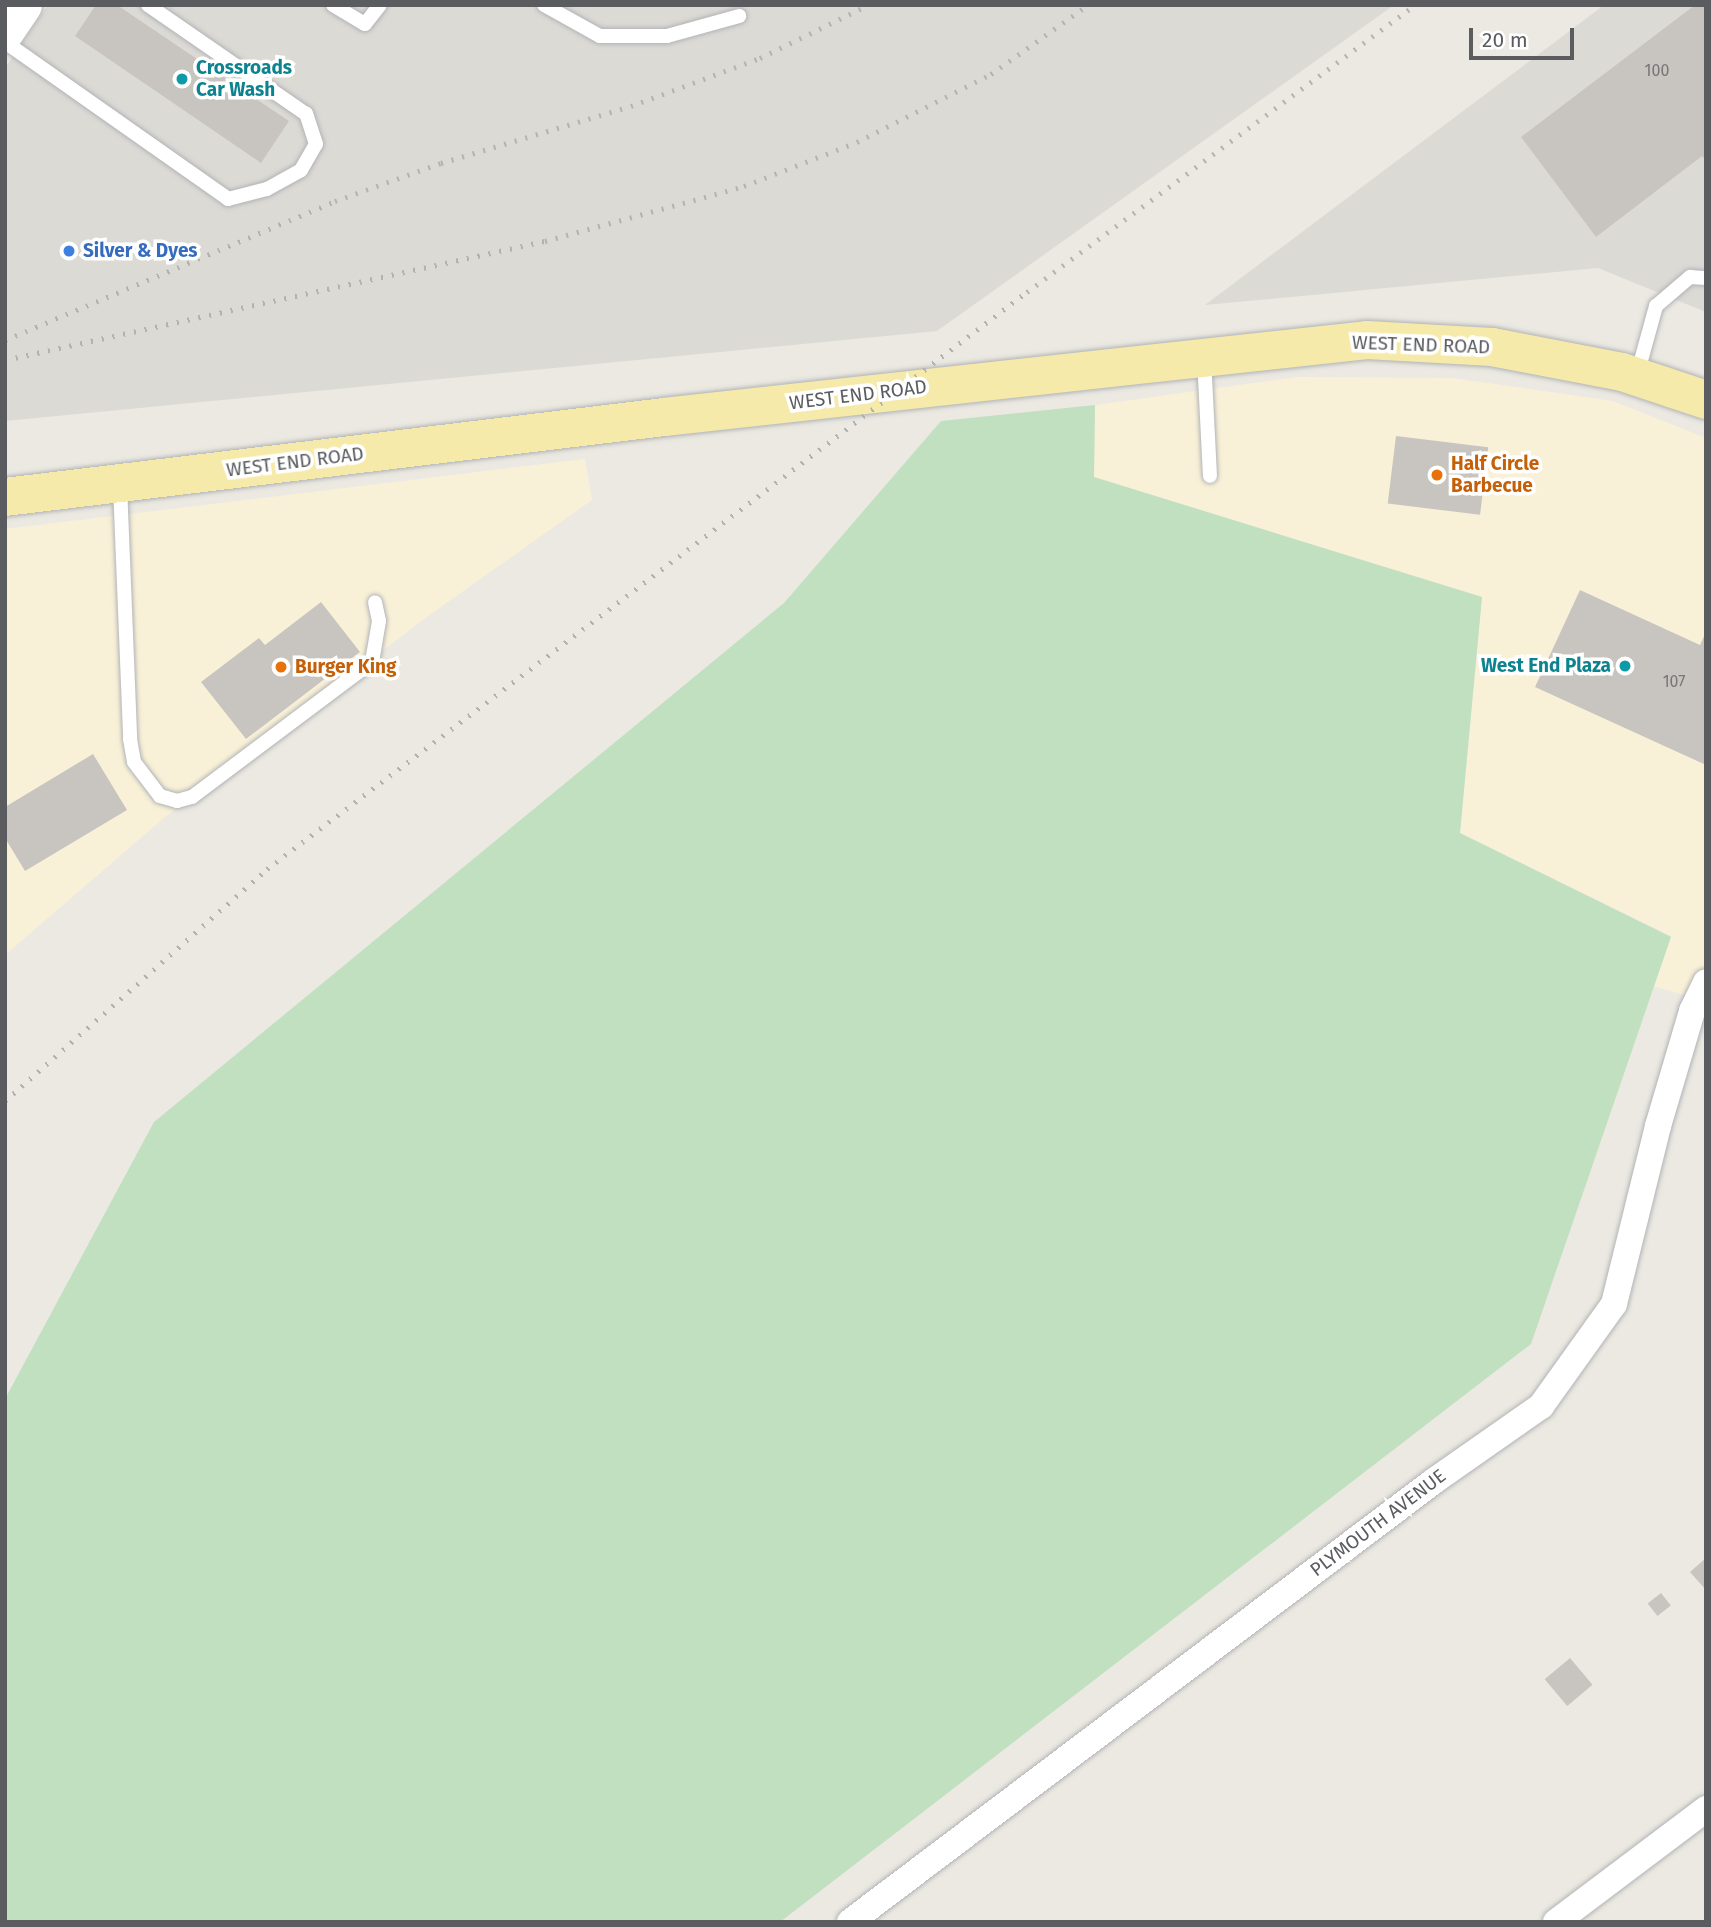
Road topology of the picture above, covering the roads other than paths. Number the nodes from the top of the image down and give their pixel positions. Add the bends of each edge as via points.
1 (23, 5) edge
2 (148, 5) edge
3 (333, 5) edge
4 (380, 5) edge
5 (544, 5) edge
6 (563, 10) edge
7 (739, 16) dead end
8 (5, 32) edge
9 (5, 42) edge
10 (1706, 278) edge
11 (1204, 356) junction
12 (1636, 377) junction
13 (1706, 400) edge
14 (1210, 476) dead end
15 (120, 483) junction
16 (5, 497) edge
17 (375, 602) dead end
18 (1706, 982) edge
19 (1706, 1809) edge
20 (850, 1922) edge
21 (1556, 1922) edge

1 - 8 main road
2 - 9 lane via 306,114 316,144 301,170 267,189 228,199
3 - 4 lane via 365,23
5 - 6 lane
6 - 7 lane via 600,36 667,36
10 - 12 lane via 1690,278 1656,306
11 - 12 main road, WEST END ROAD via 1367,340 1492,347
11 - 14 lane
11 - 15 main road, WEST END ROAD
12 - 13 main road, WEST END ROAD
15 - 16 main road, WEST END ROAD
15 - 17 lane via 134,762 160,796 177,801 205,788 372,662 380,621
18 - 20 street, PLYMOUTH AVENUE via 1692,1011 1658,1126 1614,1304 1541,1406 1434,1481
19 - 21 street

